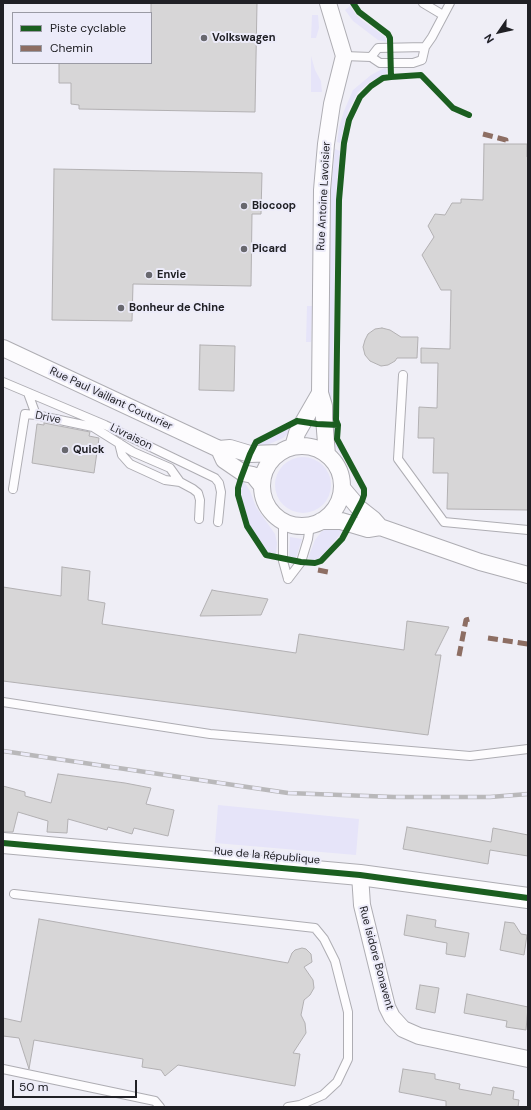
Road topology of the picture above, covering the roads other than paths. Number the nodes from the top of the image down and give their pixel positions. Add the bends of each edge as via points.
1 (328, 3) edge
2 (450, 3) edge
3 (426, 4) edge
4 (443, 15) junction
5 (425, 47) junction
6 (344, 56) junction
7 (371, 57) junction
8 (3, 348) edge
9 (404, 375) dead end
10 (3, 382) edge
11 (28, 393) junction
12 (320, 393) junction
13 (36, 415) junction
14 (119, 443) junction
15 (219, 449) junction
16 (286, 450) junction
17 (327, 455) junction
18 (180, 482) junction
19 (262, 486) junction
20 (342, 488) junction
21 (13, 489) dead end
22 (200, 519) dead end
23 (283, 521) junction
24 (218, 522) dead end
25 (316, 523) junction
26 (380, 527) junction
27 (528, 530) edge
28 (528, 575) edge
29 (3, 702) edge
30 (528, 749) edge
31 (3, 843) edge
32 (360, 875) junction
33 (14, 894) dead end
34 (528, 898) edge
35 (528, 1059) edge
36 (3, 1068) edge
37 (160, 1107) edge
38 (288, 1107) edge

1 - 6 street
2 - 4 lane
3 - 4 lane
4 - 5 lane
5 - 7 lane via 378,48
5 - 7 lane via 422,60 414,63 380,63
6 - 7 lane
6 - 12 street, Rue Antoine Lavoisier via 332,104 323,168
8 - 15 street, Rue Paul Vaillant Couturier
9 - 27 lane via 398,459 444,522
10 - 11 lane, Livraison
11 - 13 lane
11 - 24 lane, Livraison via 105,425 215,478 222,492
12 - 16 street, Rue Antoine Lavoisier
12 - 17 street, Rue Antoine Lavoisier via 324,406
13 - 14 lane, Drive via 93,427
13 - 21 lane, Drive via 25,414
14 - 18 lane, Drive via 170,468
14 - 18 lane, Drive via 122,455 130,464 166,480
15 - 16 street, Rue Paul Vaillant Couturier via 230,448 250,454
15 - 19 street, Rue Paul Vaillant Couturier via 224,460 243,473 253,475
16 - 17 street via 305,446
16 - 19 street via 273,458 267,466
17 - 20 street via 336,466
18 - 22 lane, Drive via 198,494
19 - 23 street via 267,506
20 - 25 street via 336,507
20 - 26 street
23 - 25 street via 301,526
23 - 25 lane via 283,561 288,579 301,562
25 - 26 street via 341,522 368,529
26 - 28 street via 480,562
29 - 30 lane via 210,734 470,756
31 - 32 street, Rue de la République
32 - 34 street, Rue de la République
32 - 35 street, Rue Isidore Bonavent via 362,905 387,1007 392,1017 403,1028 419,1036
33 - 38 lane via 315,928 335,961 348,1012 348,1059 337,1082 322,1095 300,1105
36 - 37 lane via 155,1101

